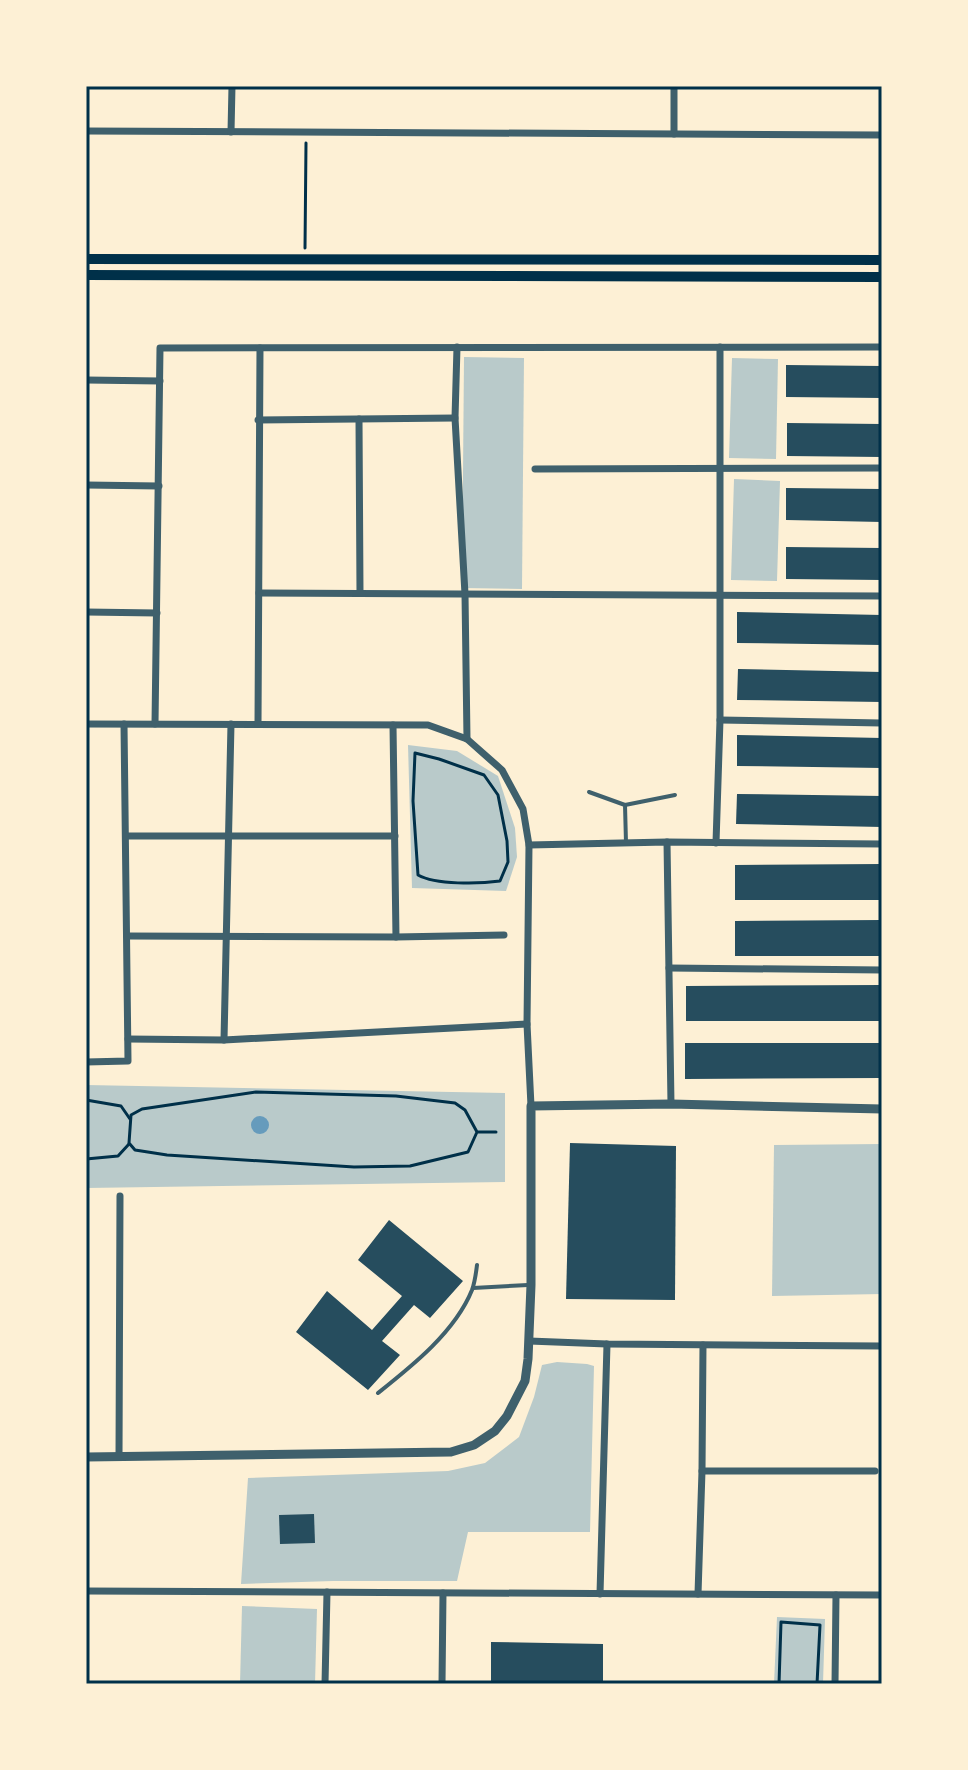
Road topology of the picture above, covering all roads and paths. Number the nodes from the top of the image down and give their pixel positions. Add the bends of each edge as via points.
1 (232, 86) edge
2 (674, 86) edge
3 (86, 131) edge
4 (231, 132) junction
5 (307, 132) junction
6 (674, 134) junction
7 (882, 135) edge
8 (86, 259) edge
9 (305, 259) junction
10 (882, 260) edge
11 (86, 275) edge
12 (882, 277) edge
13 (457, 347) junction
14 (720, 347) junction
15 (882, 347) edge
16 (260, 348) junction
17 (86, 380) edge
18 (160, 381) junction
19 (455, 418) junction
20 (359, 419) junction
21 (258, 420) junction
22 (719, 468) junction
23 (882, 468) edge
24 (535, 469) dead end
25 (86, 485) edge
26 (159, 486) junction
27 (259, 593) junction
28 (360, 593) junction
29 (465, 594) junction
30 (720, 595) junction
31 (882, 596) edge
32 (86, 612) edge
33 (157, 613) junction
34 (720, 720) junction
35 (881, 723) edge
36 (86, 724) edge
37 (124, 724) junction
38 (155, 724) junction
39 (231, 724) junction
40 (258, 724) junction
41 (393, 725) junction
42 (467, 739) junction
43 (589, 792) dead end
44 (675, 795) dead end
45 (625, 805) junction
46 (126, 836) junction
47 (229, 836) junction
48 (395, 836) junction
49 (667, 842) junction
50 (626, 843) junction
51 (716, 843) junction
52 (882, 844) edge
53 (529, 845) junction
54 (425, 879) joint
55 (504, 935) dead end
56 (127, 936) junction
57 (227, 937) junction
58 (396, 937) junction
59 (669, 968) junction
60 (882, 970) edge
61 (527, 1024) junction
62 (128, 1039) junction
63 (224, 1040) junction
64 (86, 1062) edge
65 (86, 1100) edge
66 (671, 1104) junction
67 (531, 1106) junction
68 (882, 1109) edge
69 (130, 1119) junction
70 (477, 1132) junction
71 (496, 1132) dead end
72 (129, 1143) junction
73 (86, 1159) edge
74 (120, 1196) dead end
75 (477, 1265) dead end
76 (531, 1285) junction
77 (473, 1288) junction
78 (529, 1341) junction
79 (607, 1344) junction
80 (703, 1345) junction
81 (882, 1346) edge
82 (378, 1393) dead end
83 (86, 1457) edge
84 (119, 1457) junction
85 (702, 1471) junction
86 (875, 1471) dead end
87 (86, 1591) edge
88 (327, 1592) junction
89 (443, 1593) junction
90 (600, 1594) junction
91 (698, 1594) junction
92 (836, 1595) junction
93 (882, 1595) edge
94 (325, 1684) edge
95 (442, 1684) edge
96 (779, 1684) edge
97 (817, 1684) edge
98 (835, 1684) edge

1 - 4 street
2 - 6 street
3 - 4 street
4 - 5 street
5 - 6 street
5 - 9 path
6 - 7 street
8 - 9 main road
9 - 10 main road
11 - 12 main road
13 - 14 street
13 - 16 street
13 - 19 street
14 - 15 street
14 - 22 street
16 - 18 street via 160,348
16 - 21 street
17 - 18 street
18 - 26 street
19 - 20 street
19 - 29 street
20 - 21 street
20 - 28 street
21 - 27 street
22 - 23 street
22 - 24 street
22 - 30 street
25 - 26 street
26 - 33 street
27 - 28 street
27 - 40 street
28 - 29 street
29 - 30 street
29 - 42 street
30 - 31 street
30 - 34 street
32 - 33 street
33 - 38 street
34 - 35 street
34 - 51 street
36 - 37 street
37 - 38 street
37 - 46 street
38 - 39 street
39 - 40 street
39 - 47 street
40 - 41 street
41 - 42 street via 428,725
41 - 48 street
42 - 53 street via 502,770 523,809
43 - 45 lane
44 - 45 lane
45 - 50 lane
46 - 47 street
46 - 56 street
47 - 48 street
47 - 57 street
48 - 58 street
49 - 50 street
49 - 51 street
49 - 59 street
50 - 53 street
51 - 52 street
53 - 61 street
54 - 54 path via 500,881 508,862 507,841 498,795 484,775 415,753 418,875
55 - 58 street
56 - 57 street
56 - 62 street
57 - 58 street
57 - 63 street
59 - 60 street
59 - 66 street
61 - 63 street
61 - 67 street
62 - 63 street
62 - 64 street via 128,1061
65 - 69 path via 121,1106
66 - 67 street
66 - 68 street
67 - 76 street
69 - 70 path via 142,1109 256,1092 396,1096 455,1103
69 - 72 path
70 - 71 path
70 - 72 path via 468,1152 410,1166 167,1155 135,1150
72 - 73 path via 118,1156
74 - 84 street
75 - 77 lane
76 - 77 lane
76 - 78 street
77 - 82 lane via 444,1334
78 - 79 street
78 - 84 street via 525,1381 507,1416 474,1445 451,1452
79 - 80 street
79 - 90 street
80 - 81 street
80 - 85 street
83 - 84 street
85 - 86 street
85 - 91 street
87 - 88 street
88 - 89 street
88 - 94 street
89 - 90 street
89 - 95 street
90 - 91 street
91 - 92 street
92 - 93 street
92 - 98 street
96 - 97 path via 781,1622 820,1625

